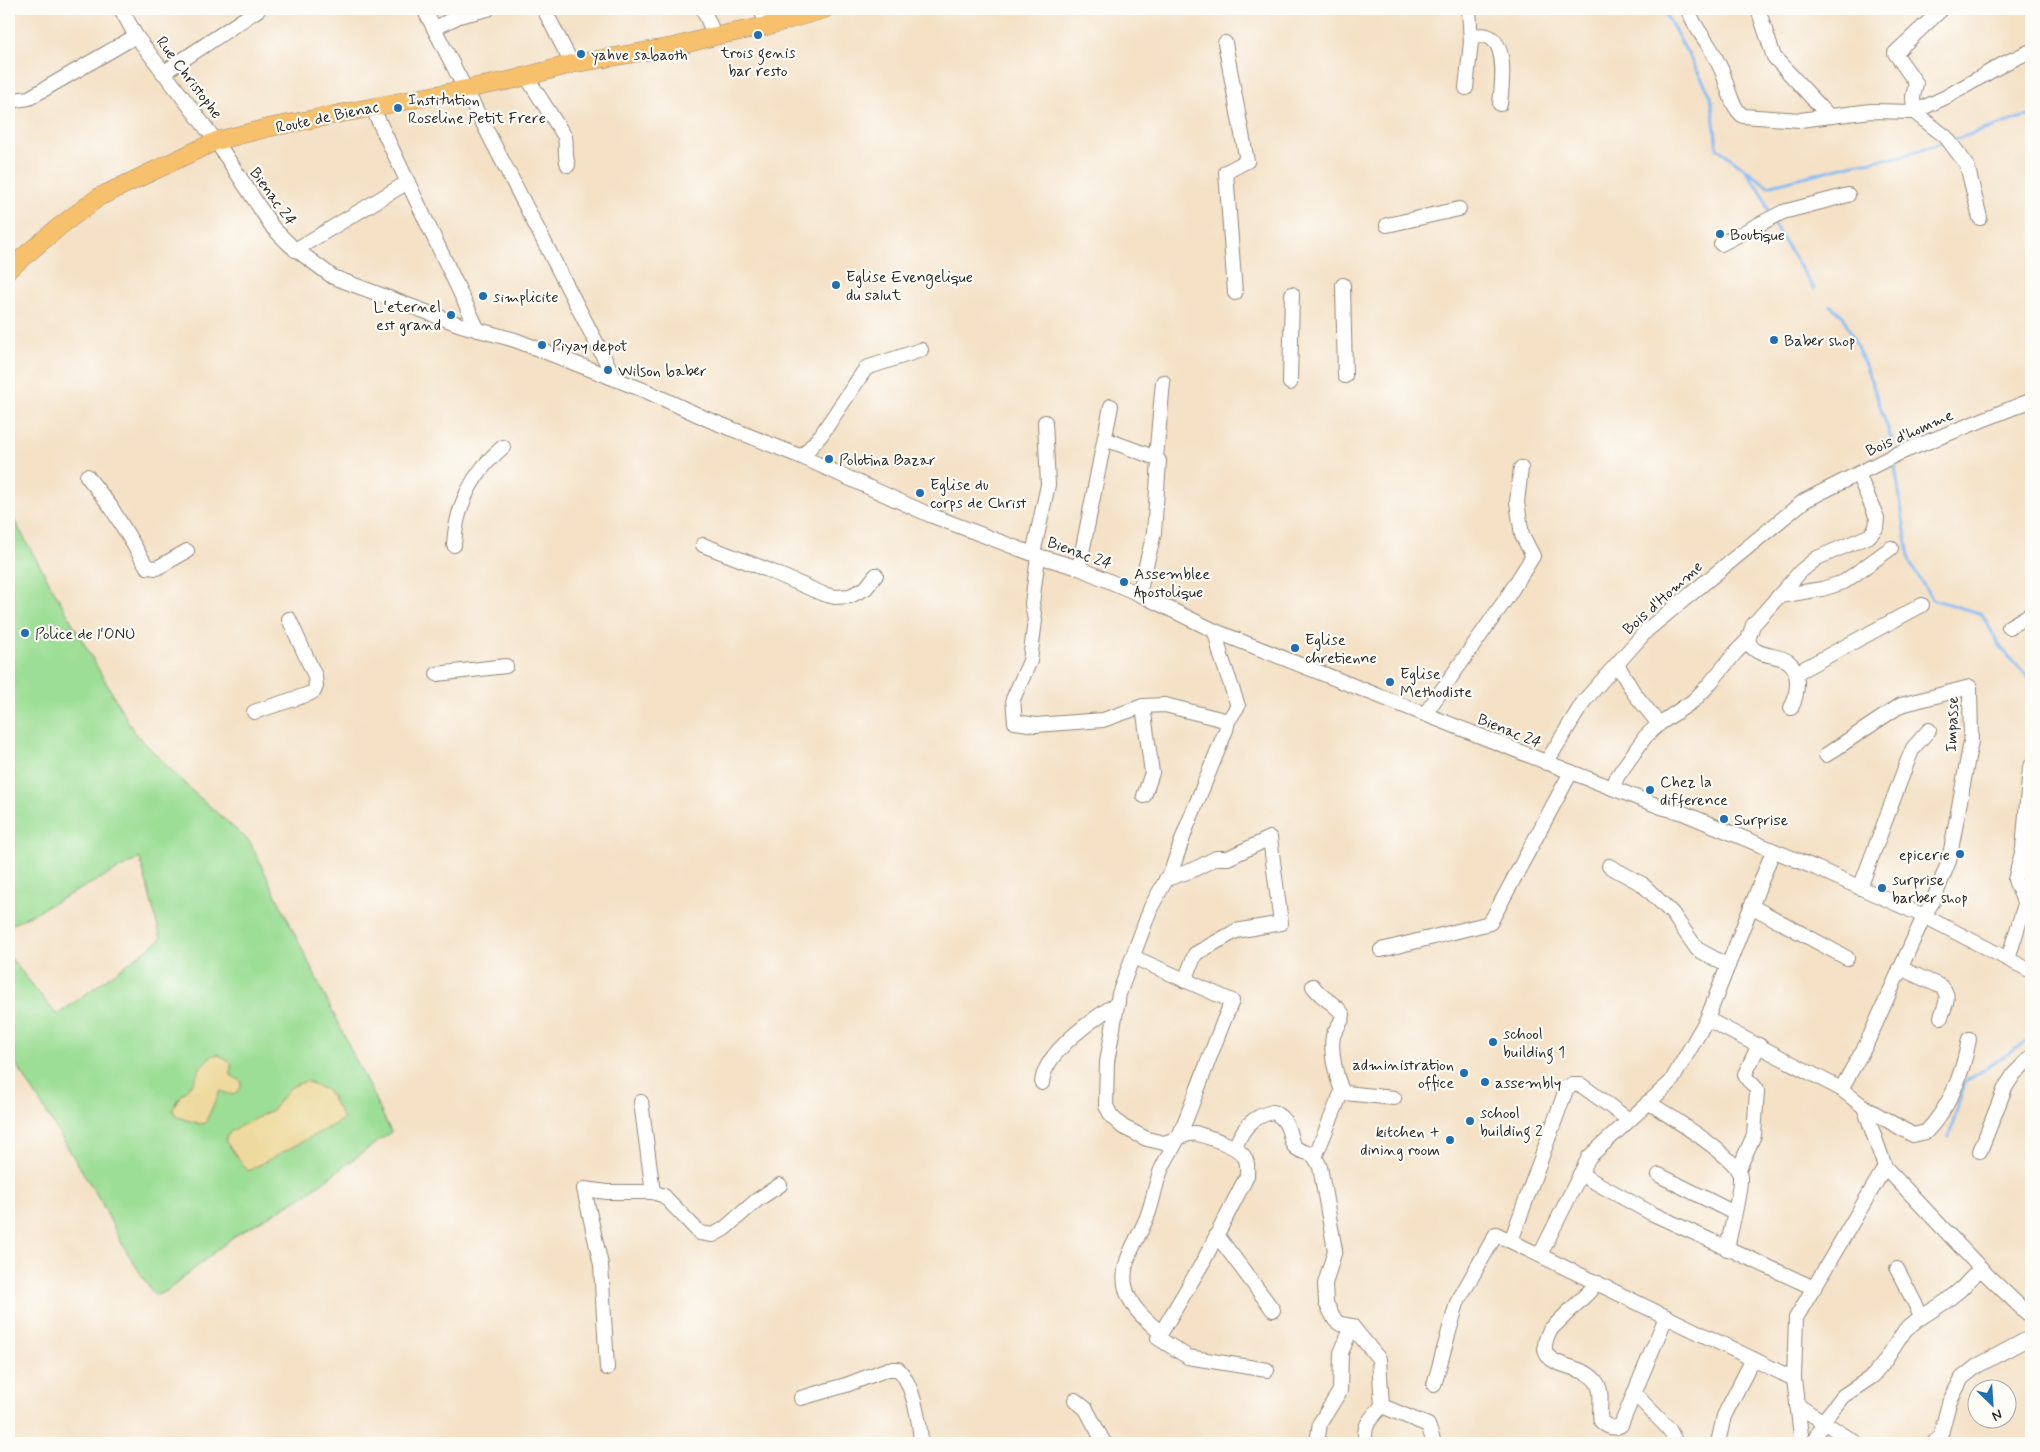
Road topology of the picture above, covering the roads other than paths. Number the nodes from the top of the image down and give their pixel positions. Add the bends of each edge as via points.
1 (121, 9) edge
2 (424, 9) edge
3 (488, 9) edge
4 (544, 9) edge
5 (703, 9) edge
6 (761, 9) edge
7 (825, 9) edge
8 (1469, 9) edge
9 (1688, 9) edge
10 (1758, 9) edge
11 (1942, 9) edge
12 (250, 11) edge
13 (767, 26) junction
14 (435, 28) junction
15 (136, 36) junction
16 (715, 36) junction
17 (1471, 36) junction
18 (1225, 43) dead end
19 (2031, 51) edge
20 (572, 64) junction
21 (164, 73) junction
22 (526, 76) junction
23 (465, 88) junction
24 (1466, 88) dead end
25 (9, 102) edge
26 (1500, 104) dead end
27 (372, 107) junction
28 (1914, 112) junction
29 (1829, 116) junction
30 (216, 141) junction
31 (568, 164) dead end
32 (408, 182) junction
33 (1848, 195) dead end
34 (1460, 209) dead end
35 (1980, 218) dead end
36 (1387, 225) dead end
37 (1721, 244) dead end
38 (296, 250) junction
39 (9, 269) edge
40 (1343, 285) dead end
41 (1235, 294) dead end
42 (1292, 294) dead end
43 (478, 330) junction
44 (920, 350) dead end
45 (1345, 376) dead end
46 (615, 379) junction
47 (1163, 382) dead end
48 (1290, 383) dead end
49 (2030, 401) edge
50 (1112, 406) dead end
51 (1045, 422) dead end
52 (1105, 439) junction
53 (503, 448) dead end
54 (802, 457) junction
55 (1156, 458) junction
56 (1521, 468) dead end
57 (1858, 474) junction
58 (87, 476) dead end
59 (1804, 501) joint
60 (454, 545) dead end
61 (703, 545) dead end
62 (1891, 548) dead end
63 (187, 552) dead end
64 (1036, 555) junction
65 (1079, 568) junction
66 (876, 574) dead end
67 (1139, 594) junction
68 (1779, 596) junction
69 (1922, 605) dead end
70 (2031, 614) edge
71 (289, 619) dead end
72 (2009, 627) dead end
73 (1215, 630) junction
74 (1748, 640) junction
75 (1617, 664) junction
76 (506, 666) dead end
77 (1796, 673) junction
78 (437, 674) dead end
79 (1143, 706) junction
80 (1791, 708) dead end
81 (254, 712) dead end
82 (1424, 714) junction
83 (1228, 721) junction
84 (1660, 724) junction
85 (1929, 730) dead end
86 (1826, 756) dead end
87 (1546, 763) junction
88 (2030, 767) dead end
89 (1571, 772) junction
90 (1613, 788) junction
91 (1144, 796) dead end
92 (1773, 851) junction
93 (1609, 866) dead end
94 (1166, 879) junction
95 (1860, 888) junction
96 (1752, 906) junction
97 (1924, 916) junction
98 (1380, 950) dead end
99 (1133, 957) junction
100 (1847, 958) dead end
101 (2008, 959) junction
102 (1728, 966) junction
103 (1900, 968) junction
104 (2031, 971) edge
105 (1186, 981) junction
106 (1313, 986) dead end
107 (1118, 1003) junction
108 (1941, 1017) dead end
109 (1707, 1019) junction
110 (1969, 1039) dead end
111 (1759, 1045) junction
112 (2031, 1057) edge
113 (1042, 1084) dead end
114 (1841, 1089) junction
115 (1342, 1091) junction
116 (1394, 1098) dead end
117 (641, 1102) dead end
118 (1648, 1102) junction
119 (1864, 1107) junction
120 (1629, 1120) junction
121 (1178, 1138) junction
122 (1235, 1148) junction
123 (1980, 1151) dead end
124 (1316, 1158) junction
125 (1885, 1167) junction
126 (1738, 1171) junction
127 (1580, 1174) junction
128 (1659, 1175) dead end
129 (780, 1185) dead end
130 (653, 1192) junction
131 (1734, 1213) junction
132 (1217, 1234) junction
133 (1511, 1241) junction
134 (1726, 1249) junction
135 (1540, 1255) junction
136 (1981, 1268) junction
137 (1897, 1269) dead end
138 (1598, 1284) junction
139 (1814, 1288) junction
140 (1273, 1310) dead end
141 (2031, 1316) edge
142 (1666, 1317) junction
143 (1922, 1317) junction
144 (1352, 1326) junction
145 (1161, 1332) junction
146 (2031, 1337) edge
147 (1753, 1359) junction
148 (607, 1368) dead end
149 (1267, 1370) dead end
150 (1794, 1379) junction
151 (1434, 1385) dead end
152 (1634, 1393) junction
153 (801, 1398) dead end
154 (1076, 1400) dead end
155 (1798, 1405) junction
156 (1382, 1406) junction
157 (1823, 1421) junction
158 (921, 1443) edge
159 (1104, 1443) edge
160 (1317, 1443) edge
161 (1366, 1443) edge
162 (1434, 1443) edge
163 (1676, 1443) edge
164 (1718, 1443) edge
165 (1802, 1443) edge
166 (1814, 1443) edge
167 (1856, 1443) edge
168 (1934, 1443) edge

1 - 15 street, Rue Christophe
2 - 14 street
3 - 14 street via 459,16
4 - 20 street
5 - 16 street
6 - 13 street
7 - 13 main road, Route de Bienac
8 - 17 street
9 - 29 street via 1691,20 1722,72 1738,112 1743,116 1800,120
10 - 29 street via 1774,57
11 - 28 street via 1895,53 1916,83
12 - 21 street
13 - 16 main road, Route de Bienac
14 - 23 street
15 - 21 street, Rue Christophe
15 - 25 street via 30,98
16 - 20 main road, Route de Bienac via 677,46
17 - 24 street
17 - 26 street via 1485,35 1496,41 1499,48 1503,79
18 - 41 street via 1247,161 1226,172
19 - 28 street
20 - 22 main road, Route de Bienac
21 - 30 street, Rue Christophe
22 - 23 main road, Route de Bienac
22 - 31 street via 565,137
23 - 27 main road, Route de Bienac
23 - 46 street
27 - 30 main road, Route de Bienac
27 - 32 street
28 - 29 street via 1871,111
28 - 35 street via 1946,137 1967,165
30 - 38 street, Bienac 24 via 273,228
30 - 39 main road, Route de Bienac via 99,197
32 - 38 street
32 - 43 street
33 - 37 street via 1783,212
34 - 36 street
38 - 43 street, Bienac 24 via 333,276
40 - 45 street
42 - 48 street
43 - 46 street, Bienac 24 via 515,340
44 - 54 street via 866,368 821,435
46 - 54 street, Bienac 24
47 - 55 street
49 - 57 street, Bois d'homme via 1897,454
50 - 52 street
51 - 64 street via 1048,485
52 - 55 street
52 - 65 street
53 - 60 street via 482,466 464,498 455,526
54 - 64 street, Bienac 24 via 930,515
55 - 67 street via 1159,461 1154,533
56 - 82 street via 1517,502 1522,535 1533,556
57 - 59 street, Bois d'homme
57 - 68 street via 1877,518 1876,528 1869,536 1817,558
58 - 63 street via 147,567 157,568
59 - 75 street, Bois d'Homme via 1647,630
61 - 66 street via 835,597 850,596 866,588
62 - 68 street via 1844,582
64 - 65 street, Bienac 24
64 - 79 street via 1032,604 1035,620 1030,661 1013,699 1015,722 1036,725 1103,720
65 - 67 street, Bienac 24
67 - 73 street, Bienac 24
68 - 74 street via 1753,626
69 - 77 street
70 - 72 street
71 - 81 street via 315,676 316,686 309,694
73 - 82 street, Bienac 24
73 - 83 street via 1238,706
74 - 77 street via 1755,650 1792,663
74 - 84 street via 1693,701
75 - 84 street via 1634,693
75 - 87 street, Bois d'Homme via 1584,701
76 - 78 street
77 - 80 street via 1797,691
79 - 83 street via 1164,705
79 - 91 street via 1152,773
82 - 87 street, Bienac 24
83 - 94 street
84 - 90 street via 1632,754
85 - 95 street via 1913,748
86 - 97 street, Impasse via 1901,705 1970,687 1971,742 1949,861
87 - 89 street, Bienac 24
88 - 101 street via 2023,849 2015,880 2025,904
89 - 90 street, Bienac 24
89 - 98 street via 1490,923
90 - 92 street, Bienac 24
92 - 95 street, Bienac 24
92 - 96 street
93 - 102 street via 1642,884 1672,913 1697,949
94 - 99 street via 1151,907
94 - 105 street via 1194,870 1216,858 1228,858 1270,838 1281,923 1236,931 1195,954
95 - 97 street, Bienac 24
96 - 100 street
96 - 102 street
97 - 101 street, Bienac 24
97 - 103 street
99 - 105 street
99 - 107 street
101 - 104 street, Bienac 24
102 - 109 street
103 - 108 street via 1947,992 1948,999
103 - 114 street via 1866,1044
105 - 121 street via 1232,1001
106 - 115 street via 1343,1015 1334,1035 1333,1048
107 - 113 street via 1098,1016 1053,1057
107 - 121 street via 1107,1062 1106,1106 1123,1127 1148,1139 1164,1142
109 - 111 street
109 - 118 street via 1671,1082
110 - 119 street via 1958,1081 1926,1132 1913,1135
111 - 114 street
111 - 126 street via 1745,1074 1757,1092 1751,1143
112 - 123 street via 2005,1088
114 - 119 street
115 - 116 street
115 - 124 street
117 - 130 street
118 - 120 street
118 - 126 street via 1717,1150
119 - 125 street
120 - 127 street via 1589,1157
120 - 133 street via 1581,1085 1567,1087
121 - 122 street via 1195,1134
121 - 145 street via 1162,1169 1147,1218 1125,1266 1125,1285 1130,1300 1140,1315
122 - 124 street via 1252,1120 1273,1112 1286,1124 1292,1144
122 - 132 street via 1245,1158 1247,1176
124 - 144 street via 1336,1250 1325,1284 1326,1303 1335,1320
125 - 136 street
125 - 139 street
126 - 131 street via 1740,1184
127 - 134 street
127 - 135 street
128 - 131 street
129 - 130 street via 713,1235 700,1233 670,1200
130 - 148 street via 607,1192 584,1188 600,1265
131 - 134 street
132 - 140 street
132 - 145 street
133 - 135 street
133 - 151 street via 1496,1234 1456,1303
134 - 139 street
135 - 138 street
136 - 141 street
136 - 143 street via 1956,1294
137 - 143 street
138 - 142 street
138 - 152 street via 1550,1330 1546,1338 1548,1355 1555,1363 1584,1372 1597,1383 1601,1421 1610,1428 1621,1424
139 - 150 street via 1796,1318
142 - 147 street
142 - 152 street
143 - 157 street via 1905,1330 1873,1376 1843,1396
144 - 156 street via 1379,1359
144 - 160 street via 1341,1353 1340,1391 1320,1423
145 - 149 street via 1158,1338 1188,1356
146 - 168 street via 1977,1366 1962,1378 1947,1409 1941,1434
147 - 150 street
147 - 164 street via 1724,1416
150 - 155 street
152 - 163 street via 1669,1430
153 - 158 street via 888,1369 898,1370 909,1387
154 - 159 street via 1086,1409
155 - 157 street
155 - 165 street
156 - 161 street via 1366,1423
156 - 162 street via 1428,1425
157 - 166 street
157 - 167 street

